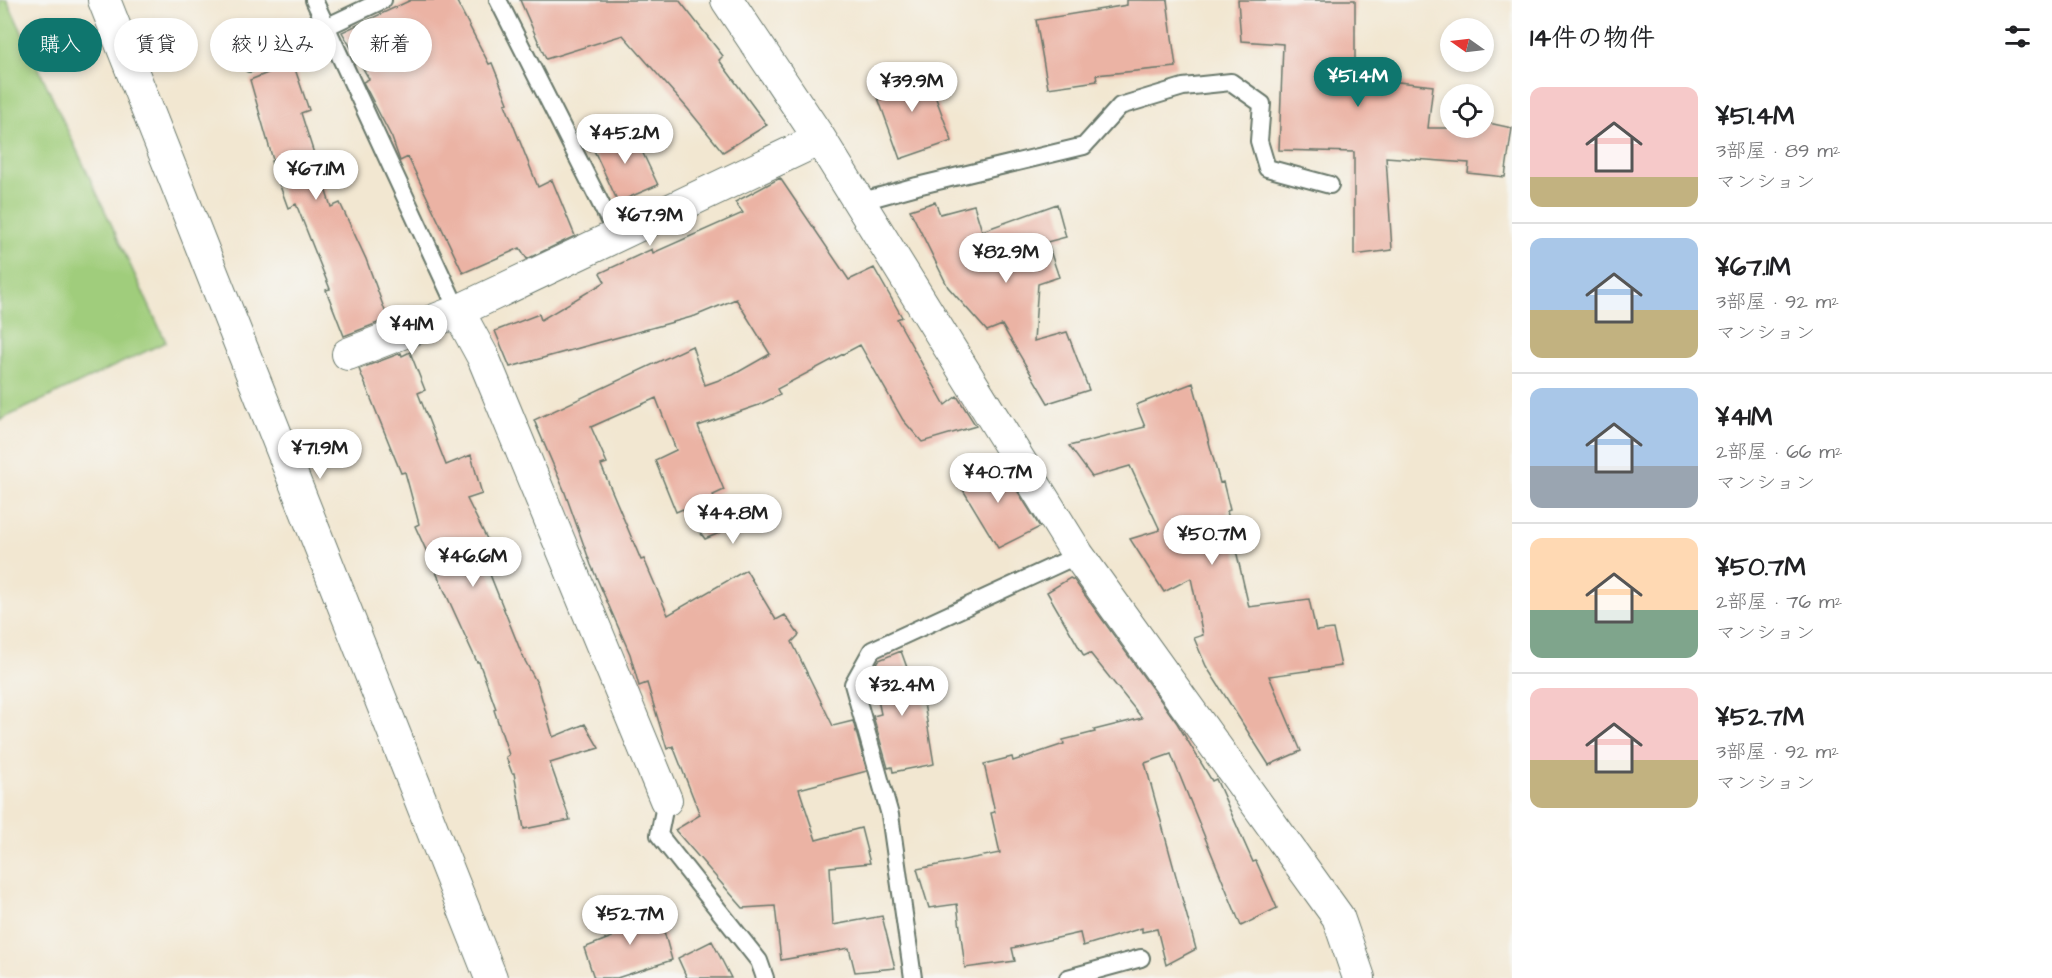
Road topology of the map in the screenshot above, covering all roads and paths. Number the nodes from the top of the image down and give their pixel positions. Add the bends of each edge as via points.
1 (104, 0) edge
2 (314, 0) edge
3 (383, 0) edge
4 (498, 0) edge
5 (727, 0) edge
6 (323, 18) edge
7 (336, 21) edge
8 (336, 45) edge
9 (820, 139) junction
10 (1330, 185) dead end
11 (859, 202) junction
12 (616, 236) junction
13 (458, 311) junction
14 (348, 354) dead end
15 (1078, 555) junction
16 (666, 800) joint
17 (1141, 958) dead end
18 (491, 978) edge
19 (765, 978) edge
20 (913, 978) edge
21 (1068, 978) edge
22 (1359, 978) edge

1 - 18 street
2 - 6 lane
3 - 7 lane
4 - 12 lane
5 - 9 street
8 - 13 lane
9 - 11 street
9 - 12 street
10 - 11 lane via 1267,168 1259,141 1262,104 1231,82 1183,87 1120,106 1084,146
11 - 15 street
12 - 13 street
13 - 14 street
13 - 16 street via 483,357
15 - 20 lane via 872,650 853,684 890,815
15 - 22 street via 1338,917
16 - 19 lane via 659,836 759,961
17 - 21 lane

